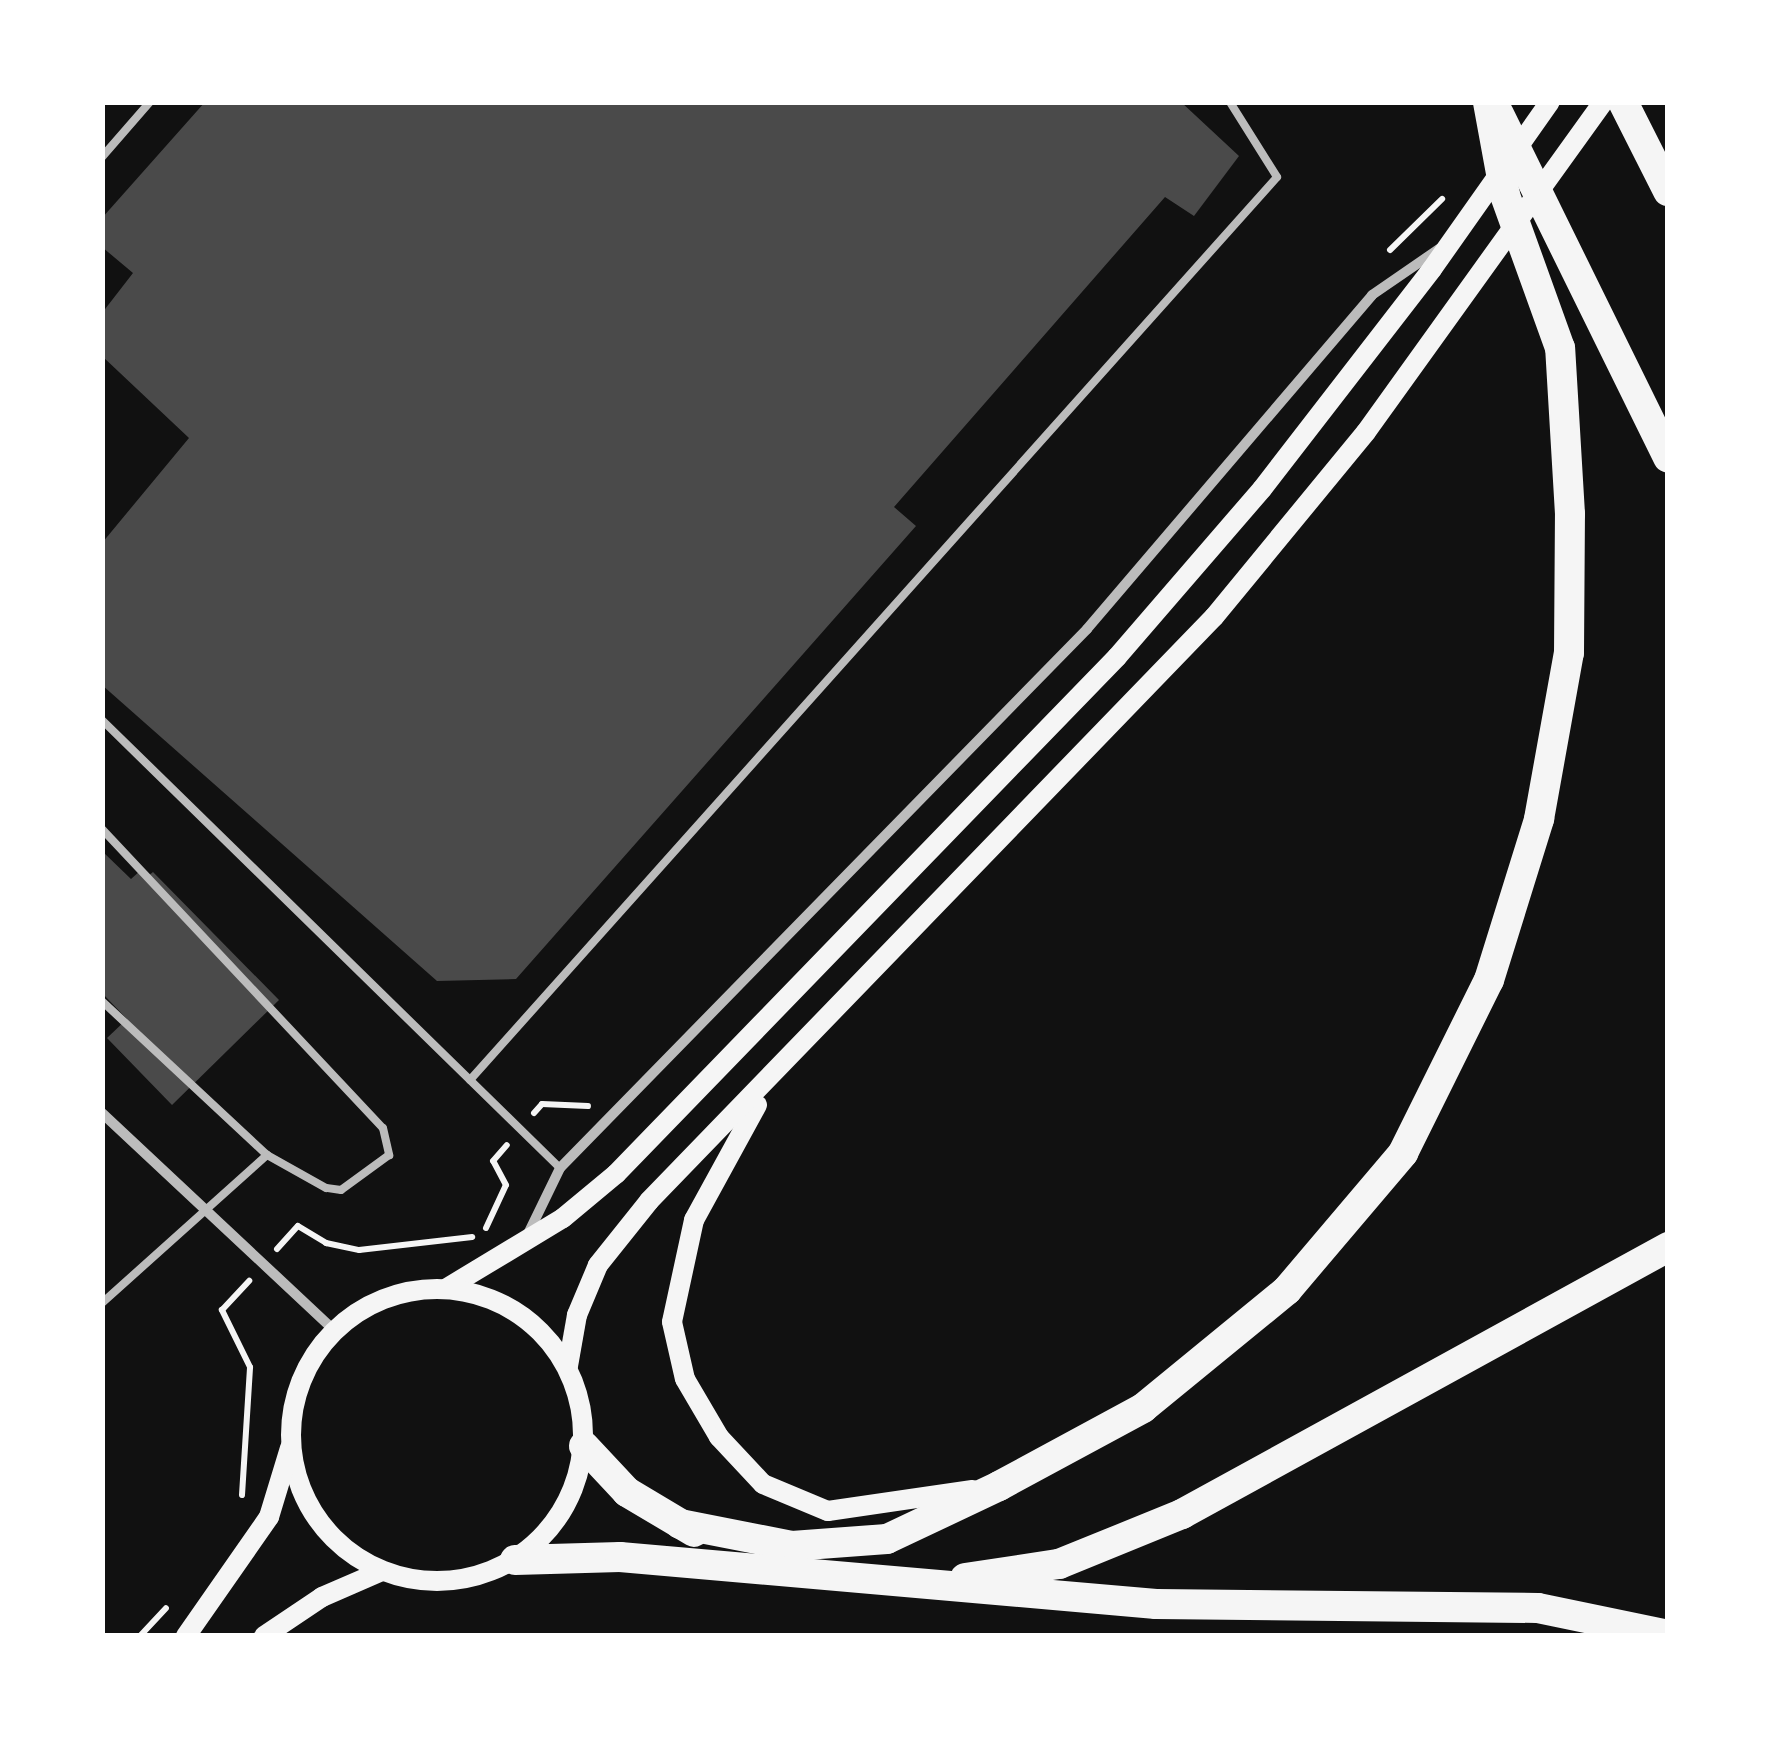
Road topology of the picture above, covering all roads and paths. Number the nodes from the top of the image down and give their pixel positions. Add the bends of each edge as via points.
1 (150, 102) edge
2 (1230, 102) edge
3 (1490, 102) edge
4 (1550, 102) edge
5 (1602, 102) edge
6 (1623, 102) edge
7 (102, 157) edge
8 (1451, 189) dead end
9 (1668, 191) edge
10 (1453, 240) junction
11 (1376, 266) dead end
12 (1668, 458) edge
13 (102, 720) edge
14 (102, 829) edge
15 (102, 1001) edge
16 (470, 1080) junction
17 (768, 1085) junction
18 (600, 1106) dead end
19 (102, 1113) edge
20 (520, 1129) junction
21 (267, 1155) junction
22 (560, 1168) junction
23 (208, 1208) junction
24 (524, 1243) junction
25 (1668, 1247) edge
26 (264, 1263) junction
27 (447, 1288) junction
28 (102, 1302) edge
29 (334, 1330) junction
30 (568, 1366) junction
31 (290, 1446) junction
32 (584, 1446) junction
33 (999, 1486) junction
34 (236, 1510) dead end
35 (680, 1524) junction
36 (515, 1560) junction
37 (773, 1570) junction
38 (382, 1571) junction
39 (907, 1587) junction
40 (181, 1593) dead end
41 (140, 1636) edge
42 (186, 1636) edge
43 (264, 1636) edge
44 (1668, 1636) edge

1 - 7 lane
2 - 16 lane via 1277,177
3 - 12 highway via 1566,242
3 - 33 highway via 1505,195 1560,348 1570,514 1569,653 1539,819 1489,980 1403,1153 1288,1290 1143,1408
4 - 10 main road
5 - 17 main road via 1366,432 1214,618
6 - 9 highway
8 - 11 path
10 - 22 street via 1372,295 1087,630
10 - 24 main road via 1262,489 1117,657 616,1174
13 - 16 lane
14 - 21 lane via 391,1141 389,1155 341,1190
15 - 21 lane
16 - 20 lane
17 - 30 main road via 649,1202 598,1265 577,1315
17 - 33 main road via 694,1220 672,1322 685,1379 719,1436 763,1484 828,1511
18 - 20 path via 542,1104
19 - 23 street
20 - 22 lane
20 - 26 path via 493,1161 506,1185 497,1215 480,1235 359,1250 326,1243 298,1226
21 - 23 lane
22 - 24 street
23 - 26 street
23 - 28 lane
24 - 27 main road
25 - 39 highway via 1182,1514 1059,1564
26 - 29 street
26 - 34 path via 222,1310 250,1367 245,1470
27 - 29 main road via 406,1291 367,1306
27 - 30 main road via 495,1300 537,1327
29 - 31 main road via 308,1364 293,1404
30 - 32 main road via 582,1406
31 - 38 main road via 299,1486 318,1522 347,1551
31 - 42 main road via 269,1516
32 - 35 highway via 626,1492
32 - 36 main road via 564,1512
33 - 35 highway via 887,1539 792,1546
35 - 37 highway
36 - 37 highway via 620,1558
36 - 38 main road via 450,1582
37 - 39 highway
38 - 43 main road via 322,1597
39 - 44 highway via 1156,1604 1538,1608
40 - 41 path

